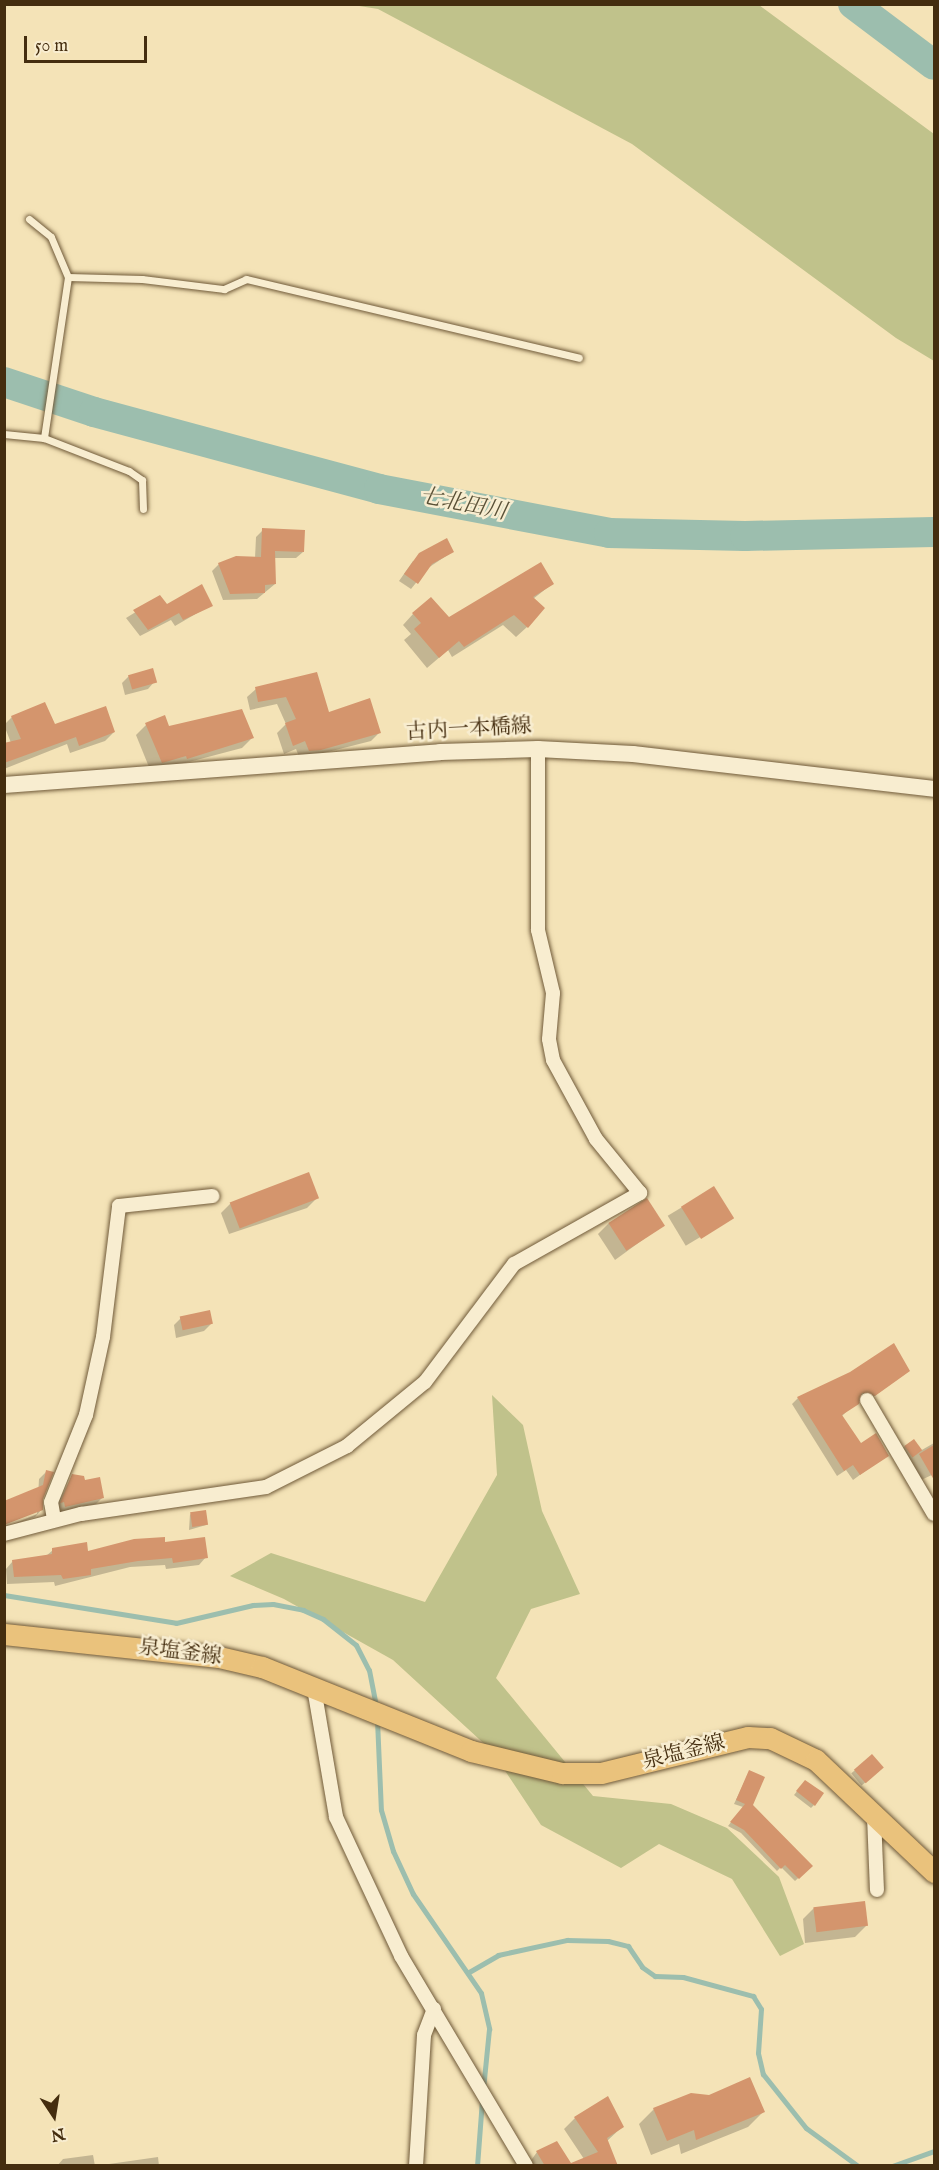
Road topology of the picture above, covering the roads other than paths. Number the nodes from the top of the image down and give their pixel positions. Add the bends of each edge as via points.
1 (29, 219) dead end
2 (68, 277) junction
3 (579, 358) dead end
4 (4, 434) edge
5 (44, 438) junction
6 (143, 509) dead end
7 (538, 749) junction
8 (4, 785) edge
9 (934, 789) edge
10 (212, 1196) dead end
11 (867, 1400) dead end
12 (934, 1514) edge
13 (54, 1519) junction
14 (4, 1534) edge
15 (4, 1634) edge
16 (315, 1688) junction
17 (874, 1816) junction
18 (934, 1872) edge
19 (877, 1890) dead end
20 (434, 2009) junction
21 (416, 2166) edge
22 (526, 2166) edge

1 - 2 lane via 51,237
2 - 3 lane via 142,279 224,289 246,279
2 - 5 lane
4 - 5 lane
5 - 6 lane via 129,471 142,480
7 - 8 street, 古内一本橋線 via 441,752
7 - 9 street, 古内一本橋線 via 643,755
7 - 13 street via 538,930 553,993 549,1039 553,1060 596,1139 640,1193 514,1264 425,1382 346,1446 266,1487
10 - 13 street via 119,1206 103,1336 86,1414 51,1502
11 - 12 street
13 - 14 street
15 - 16 main road, 泉塩釜線 via 219,1657 262,1667
16 - 17 main road, 泉塩釜線 via 471,1751 562,1773 601,1773 748,1737 770,1738 816,1760
16 - 20 street via 336,1817 401,1956
17 - 18 main road, 泉塩釜線
17 - 19 street
20 - 21 street via 424,2035
20 - 22 street

